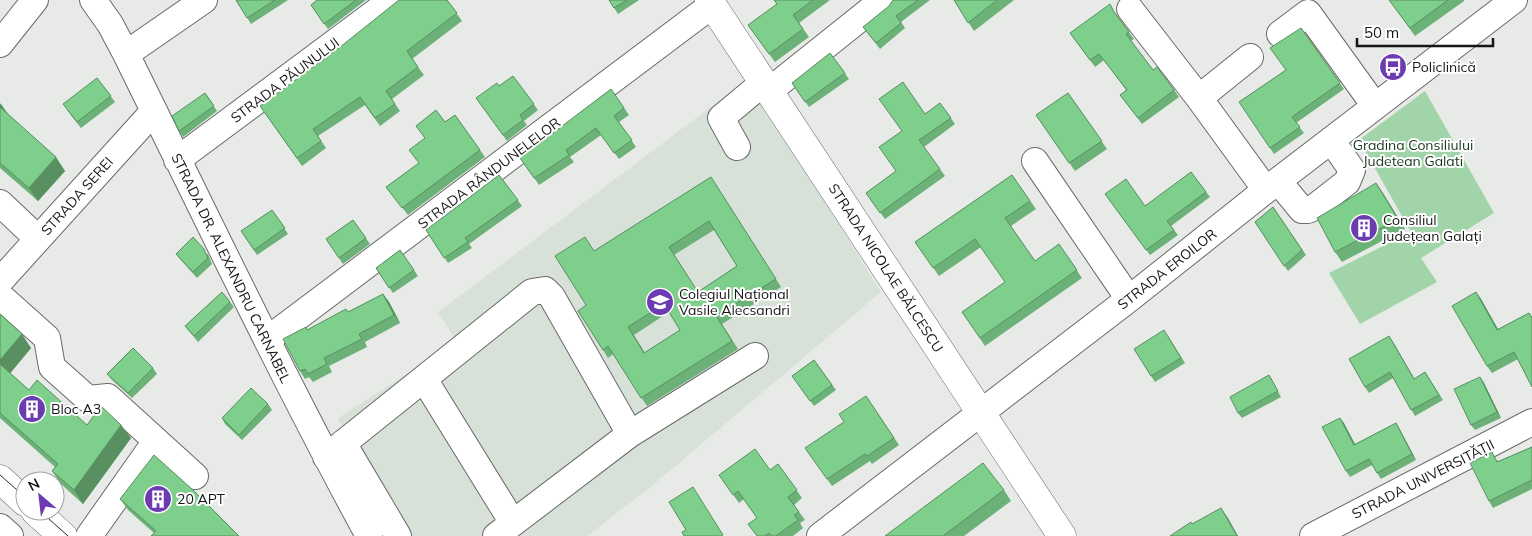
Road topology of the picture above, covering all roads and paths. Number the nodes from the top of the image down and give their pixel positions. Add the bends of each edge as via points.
1 (35, 0) edge
2 (92, 0) edge
3 (204, 0) edge
4 (392, 0) edge
5 (883, 0) edge
6 (1514, 0) edge
7 (710, 3) edge
8 (1130, 10) dead end
9 (1280, 34) dead end
10 (0, 44) edge
11 (126, 54) junction
12 (1250, 57) dead end
13 (766, 87) junction
14 (1199, 98) junction
15 (1376, 106) junction
16 (154, 112) junction
17 (1331, 140) junction
18 (736, 147) dead end
19 (178, 160) junction
20 (1036, 161) dead end
21 (1272, 186) junction
22 (0, 203) edge
23 (38, 239) junction
24 (0, 281) edge
25 (0, 296) edge
26 (1129, 300) junction
27 (267, 340) junction
28 (755, 356) dead end
29 (424, 379) junction
30 (980, 413) junction
31 (1532, 422) edge
32 (630, 434) junction
33 (156, 440) junction
34 (335, 450) junction
35 (195, 476) dead end
36 (0, 479) edge
37 (15, 493) edge
38 (46, 521) edge
39 (0, 527) edge
40 (505, 530) edge
41 (10, 536) edge
42 (62, 536) edge
43 (89, 536) edge
44 (369, 536) edge
45 (398, 536) edge
46 (820, 536) edge
47 (1062, 536) edge
48 (1313, 536) edge

1 - 10 street
2 - 11 street, STRADA DR. ALEXANDRU CARNABEL
3 - 11 street
4 - 19 street, STRADA PĂUNULUI
5 - 13 street
6 - 15 street, STRADA EROILOR
7 - 13 main road, STRADA NICOLAE BĂLCESCU
7 - 27 street, STRADA RÂNDUNELELOR
8 - 14 street
9 - 15 street via 1308,13
11 - 16 street, STRADA DR. ALEXANDRU CARNABEL
12 - 14 street
13 - 18 street via 721,118
13 - 30 main road, STRADA NICOLAE BĂLCESCU
14 - 21 street
15 - 17 street, STRADA EROILOR
16 - 19 street, STRADA DR. ALEXANDRU CARNABEL
16 - 23 street, STRADA SEREI
17 - 21 street, STRADA EROILOR
17 - 21 street via 1352,170 1348,182 1308,210 1302,210
19 - 27 street, STRADA DR. ALEXANDRU CARNABEL
20 - 26 street
21 - 26 street, STRADA EROILOR
22 - 23 street
23 - 24 street, STRADA SEREI
25 - 33 street via 48,338 52,367 88,399 108,397
26 - 30 street, STRADA EROILOR
27 - 34 street, STRADA DR. ALEXANDRU CARNABEL
28 - 32 street
29 - 32 street via 532,292 545,290
29 - 34 street
29 - 40 street
30 - 46 street, STRADA EROILOR
30 - 47 main road, STRADA NICOLAE BĂLCESCU
31 - 48 street, STRADA UNIVERSITĂȚII
32 - 40 street
33 - 35 street
33 - 43 street
34 - 44 street, STRADA DR. ALEXANDRU CARNABEL
34 - 45 street
36 - 37 main road
38 - 42 main road
39 - 41 street

